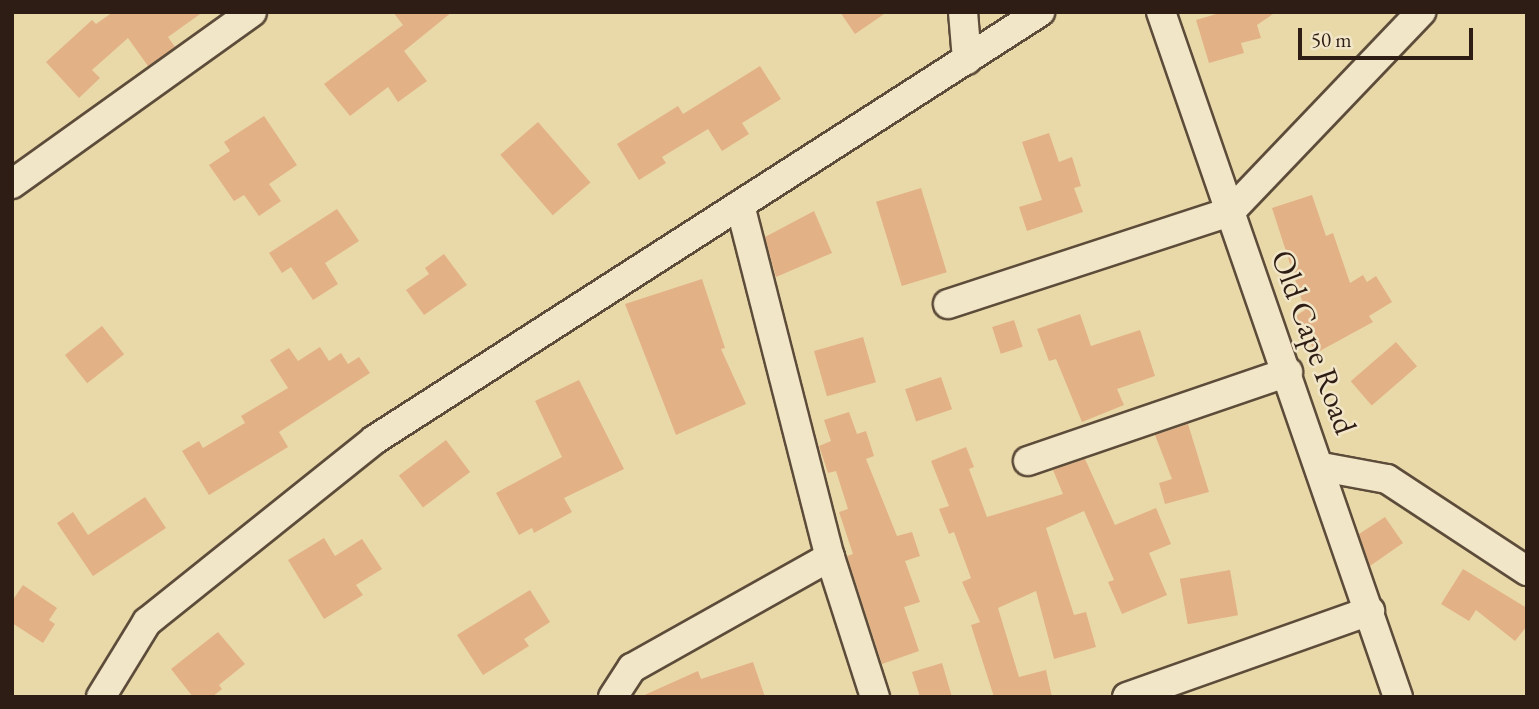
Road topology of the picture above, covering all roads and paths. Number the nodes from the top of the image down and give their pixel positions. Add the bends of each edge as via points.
1 (252, 12) edge
2 (963, 12) edge
3 (1040, 12) edge
4 (1161, 12) edge
5 (1421, 12) edge
6 (967, 60) junction
7 (12, 184) edge
8 (740, 205) junction
9 (1230, 212) junction
10 (948, 304) dead end
11 (1288, 372) junction
12 (1028, 461) dead end
13 (1322, 467) junction
14 (830, 556) junction
15 (1527, 571) edge
16 (1370, 611) junction
17 (101, 697) edge
18 (613, 697) edge
19 (875, 697) edge
20 (1127, 697) edge
21 (1398, 697) edge

1 - 7 street
2 - 6 street
3 - 6 street
4 - 9 street, Old Cape Road
5 - 9 street
6 - 8 street
8 - 14 street
8 - 17 street via 374,440 147,622
9 - 10 street
9 - 11 street, Old Cape Road
11 - 12 street
11 - 13 street, Old Cape Road
13 - 15 street via 1387,479
13 - 16 street, Old Cape Road
14 - 18 street via 632,668
14 - 19 street
16 - 20 street
16 - 21 street, Old Cape Road

